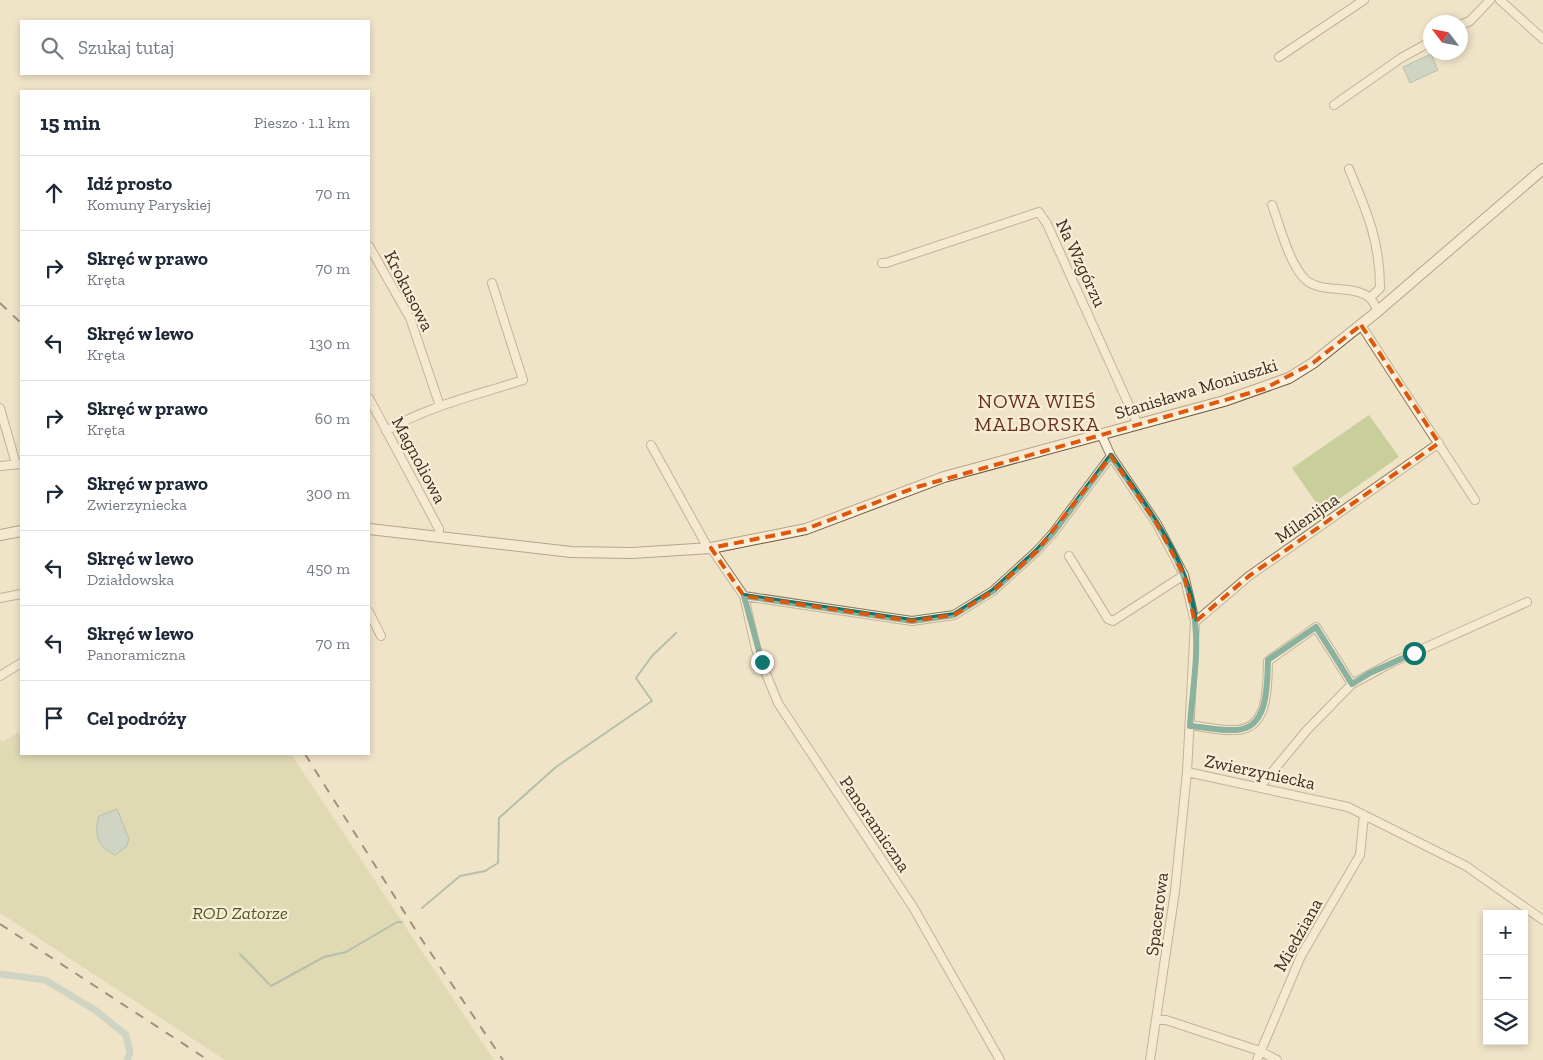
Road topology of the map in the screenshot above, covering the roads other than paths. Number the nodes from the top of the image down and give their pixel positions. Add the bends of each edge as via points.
1 (1364, 0) edge
2 (1490, 0) edge
3 (1500, 0) edge
4 (1468, 22) edge
5 (1543, 40) edge
6 (1423, 46) edge
7 (1279, 57) dead end
8 (1334, 105) dead end
9 (1349, 169) dead end
10 (1543, 169) edge
11 (1272, 205) dead end
12 (370, 248) edge
13 (882, 262) dead end
14 (492, 283) dead end
15 (1370, 298) junction
16 (1378, 311) junction
17 (1361, 325) junction
18 (370, 400) edge
19 (440, 406) junction
20 (0, 408) edge
21 (1138, 424) junction
22 (386, 431) junction
23 (1101, 434) junction
24 (1439, 443) junction
25 (651, 444) dead end
26 (1111, 456) junction
27 (18, 464) edge
28 (0, 466) edge
29 (1475, 500) dead end
30 (370, 529) edge
31 (20, 531) edge
32 (0, 535) edge
33 (439, 537) junction
34 (709, 548) junction
35 (1068, 556) dead end
36 (1184, 576) junction
37 (20, 594) edge
38 (744, 596) junction
39 (0, 598) edge
40 (1527, 602) dead end
41 (370, 614) edge
42 (1195, 622) junction
43 (381, 636) dead end
44 (20, 664) edge
45 (0, 676) edge
46 (1352, 684) junction
47 (1190, 726) junction
48 (1187, 772) junction
49 (1262, 788) junction
50 (1364, 815) junction
51 (1543, 920) edge
52 (1158, 1020) junction
53 (1260, 1052) junction
54 (1000, 1060) edge
55 (1150, 1060) edge
56 (1257, 1060) edge
57 (1276, 1060) edge

1 - 7 street
2 - 4 street
3 - 5 street
6 - 8 street
9 - 15 street via 1374,229 1380,288
10 - 16 main road, Stanisława Moniuszki
11 - 15 street via 1295,264 1306,280 1315,286 1356,292
12 - 19 street, Krokusowa via 410,318
13 - 21 street, Na Wzgórzu via 1039,212
14 - 19 street via 523,380
15 - 16 street
16 - 17 main road, Stanisława Moniuszki
17 - 21 main road, Stanisława Moniuszki via 1289,378 1224,401
17 - 24 street
18 - 22 street, Magnoliowa
19 - 22 street
20 - 27 street
21 - 23 main road, Stanisława Moniuszki
22 - 33 street, Magnoliowa via 439,529
23 - 26 street, Zwierzyniecka
23 - 34 main road, Stanisława Moniuszki via 944,477 806,529
24 - 29 street
24 - 42 street, Milenijna via 1249,576
25 - 34 street
26 - 36 street, Zwierzyniecka via 1157,524
26 - 38 street via 1037,551 993,591 954,615 912,621
27 - 28 street
30 - 33 main road, Stanisława Moniuszki
31 - 32 main road
33 - 34 main road, Stanisława Moniuszki via 571,552 632,554
34 - 38 street
35 - 36 street via 1108,619 1113,621
36 - 42 street, Zwierzyniecka
37 - 39 street
38 - 54 street, Panoramiczna via 756,649 778,703 913,907
40 - 46 street
41 - 43 street
42 - 47 street, Zwierzyniecka
44 - 45 street
46 - 47 street via 1316,627 1268,660 1263,709 1257,720 1237,731
46 - 49 street via 1307,730
47 - 48 street, Zwierzyniecka
48 - 49 street, Zwierzyniecka
48 - 52 street, Spacerowa via 1176,891
49 - 50 street, Zwierzyniecka via 1335,803
50 - 51 street, Zwierzyniecka via 1466,866
50 - 53 street, Miedziana via 1360,855 1301,956
52 - 53 street
52 - 55 street, Spacerowa
53 - 56 street, Miedziana
53 - 57 street

